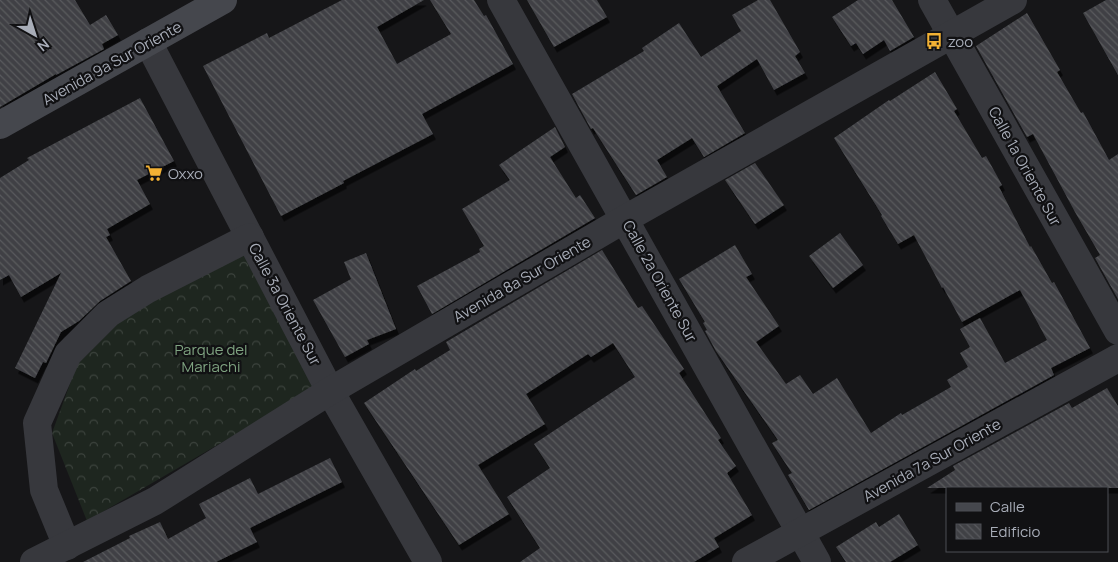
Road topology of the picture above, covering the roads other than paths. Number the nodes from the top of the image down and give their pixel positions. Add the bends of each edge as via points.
1 (223, 0) edge
2 (501, 0) edge
3 (932, 0) edge
4 (1013, 0) edge
5 (952, 35) junction
6 (148, 42) junction
7 (0, 125) edge
8 (625, 219) junction
9 (250, 237) junction
10 (1118, 332) edge
11 (1118, 358) edge
12 (330, 391) junction
13 (800, 532) junction
14 (67, 546) junction
15 (34, 562) edge
16 (428, 562) edge
17 (746, 562) edge
18 (817, 562) edge

1 - 6 main road, Avenida 9a Sur Oriente
2 - 8 street, Calle 2a Oriente Sur
3 - 5 street, Calle 1a Oriente Sur
4 - 5 street, Avenida 8a Sur Oriente
5 - 8 street, Avenida 8a Sur Oriente
5 - 10 street, Calle 1a Oriente Sur
6 - 7 main road, Avenida 9a Sur Oriente
6 - 9 street, Calle 3a Oriente Sur
8 - 12 street, Avenida 8a Sur Oriente
8 - 13 street, Calle 2a Oriente Sur
9 - 12 street, Calle 3a Oriente Sur
9 - 14 street via 148,289 108,314 68,354 37,423 44,490
11 - 13 street, Avenida 7a Sur Oriente
12 - 14 street, Avenida 8a Sur Oriente via 155,501
12 - 16 street, Calle 3a Oriente Sur
13 - 17 street, Avenida 7a Sur Oriente
13 - 18 street, Calle 2a Oriente Sur
14 - 15 street, Avenida 8a Sur Oriente

